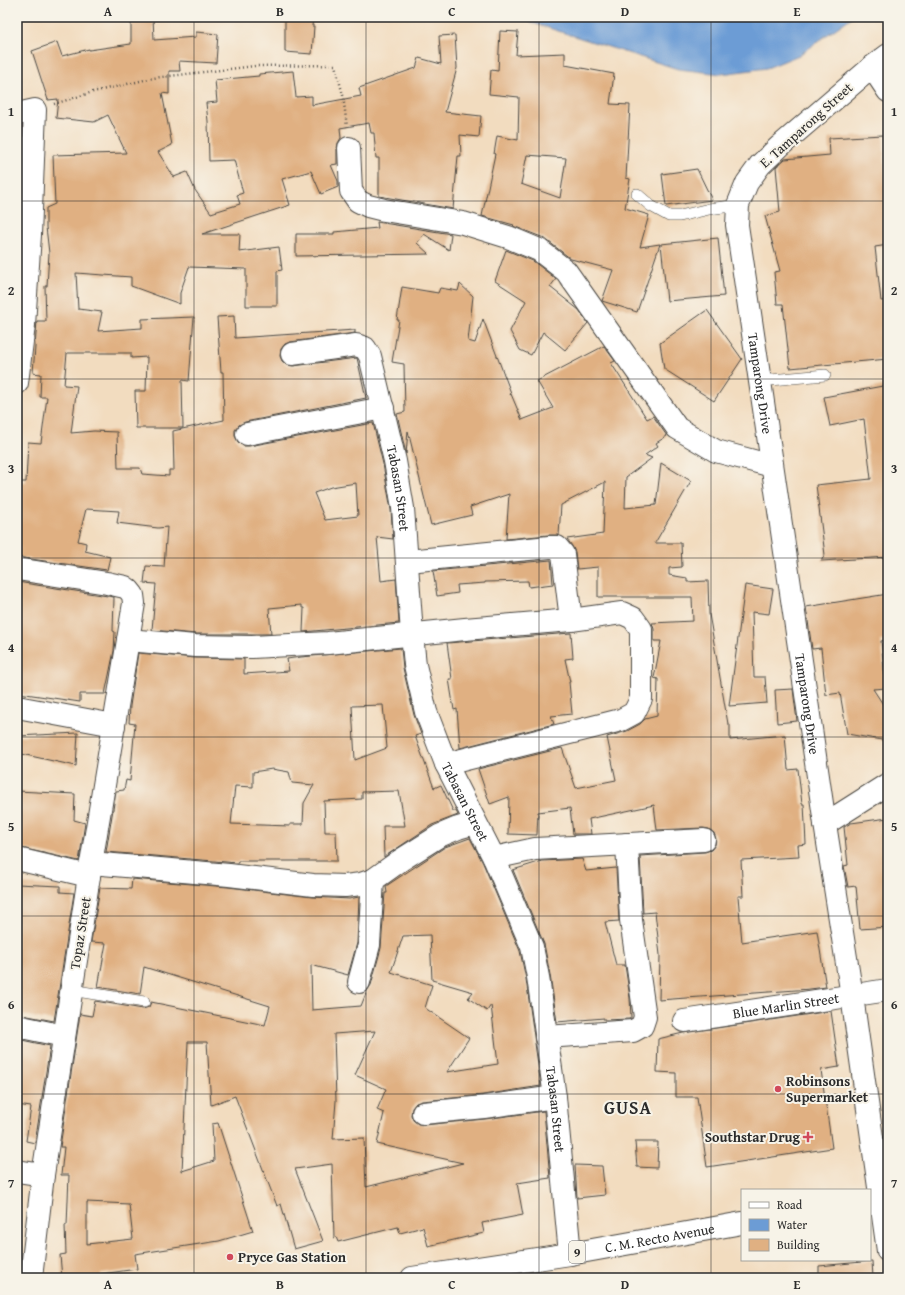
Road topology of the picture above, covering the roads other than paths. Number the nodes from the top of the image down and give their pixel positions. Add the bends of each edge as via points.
1 (880, 61) edge
2 (888, 91) edge
3 (26, 112) edge
4 (349, 148) road end
5 (637, 194) dead end
6 (738, 205) junction
7 (24, 235) edge
8 (292, 354) dead end
9 (825, 374) dead end
10 (760, 381) junction
11 (17, 383) edge
12 (382, 408) junction
13 (247, 434) dead end
14 (772, 466) junction
15 (408, 561) junction
16 (17, 569) edge
17 (571, 620) junction
18 (412, 634) junction
19 (128, 640) junction
20 (17, 707) edge
21 (114, 725) junction
22 (446, 764) junction
23 (888, 784) edge
24 (475, 823) junction
25 (825, 824) junction
26 (704, 840) dead end
27 (626, 844) junction
28 (494, 858) junction
29 (17, 859) edge
30 (90, 870) junction
31 (373, 880) junction
32 (358, 982) dead end
33 (71, 990) junction
34 (888, 990) edge
35 (852, 996) junction
36 (144, 1002) dead end
37 (684, 1021) dead end
38 (17, 1026) edge
39 (64, 1036) junction
40 (546, 1037) junction
41 (555, 1097) junction
42 (423, 1112) dead end
43 (17, 1171) edge
44 (43, 1175) junction
45 (880, 1203) edge
46 (741, 1223) edge
47 (888, 1251) edge
48 (570, 1254) junction
49 (31, 1278) edge
50 (412, 1278) edge

1 - 2 main road
1 - 6 main road, E. Tamparong Street via 760,165 747,183
3 - 7 main road
4 - 14 main road via 352,192 358,201 384,210 463,223 539,250 566,271 678,428 716,451
5 - 6 lane via 669,216
6 - 10 main road, Tamparong Drive via 736,225
7 - 11 main road via 24,325
8 - 12 main road, Tabasan Street via 356,345 365,348 370,356
9 - 10 lane
10 - 14 main road, Tamparong Drive
12 - 13 main road
12 - 15 main road, Tabasan Street via 403,508
14 - 25 main road, Tamparong Drive
15 - 17 main road via 557,547 563,554
15 - 18 main road, Tabasan Street
16 - 19 main road, Topaz Street via 125,587 133,595 134,603
17 - 18 main road
17 - 22 main road via 622,613 633,618 641,630 641,699 634,713 621,720
18 - 19 main road via 328,643 252,647 195,646
18 - 22 main road, Tabasan Street via 415,665 426,712
19 - 21 main road, Topaz Street
20 - 21 main road
21 - 30 main road, Topaz Street
22 - 24 main road, Tabasan Street
23 - 25 main road
24 - 28 main road, Tabasan Street
24 - 31 main road via 438,836
25 - 35 main road, Tamparong Drive
26 - 27 main road
27 - 28 main road via 535,850
27 - 40 main road via 631,920 645,1017 642,1026 633,1031
28 - 40 main road, Tabasan Street via 532,947
29 - 30 main road
30 - 31 main road via 229,875 313,885 345,886
30 - 33 main road, Topaz Street
31 - 32 main road via 369,945
33 - 36 lane
33 - 39 main road, Topaz Street
34 - 35 main road, Blue Marlin Street
35 - 37 main road, Blue Marlin Street
35 - 45 main road, Tamparong Drive
38 - 39 main road
39 - 44 main road, Topaz Street
40 - 41 main road, Tabasan Street
41 - 42 main road
41 - 48 main road, Tabasan Street
43 - 44 main road
44 - 49 main road, Topaz Street
45 - 47 main road, Tamparong Drive
46 - 48 main road, C. M. Recto Avenue / 9
48 - 50 main road, C. M. Recto Avenue / 9

